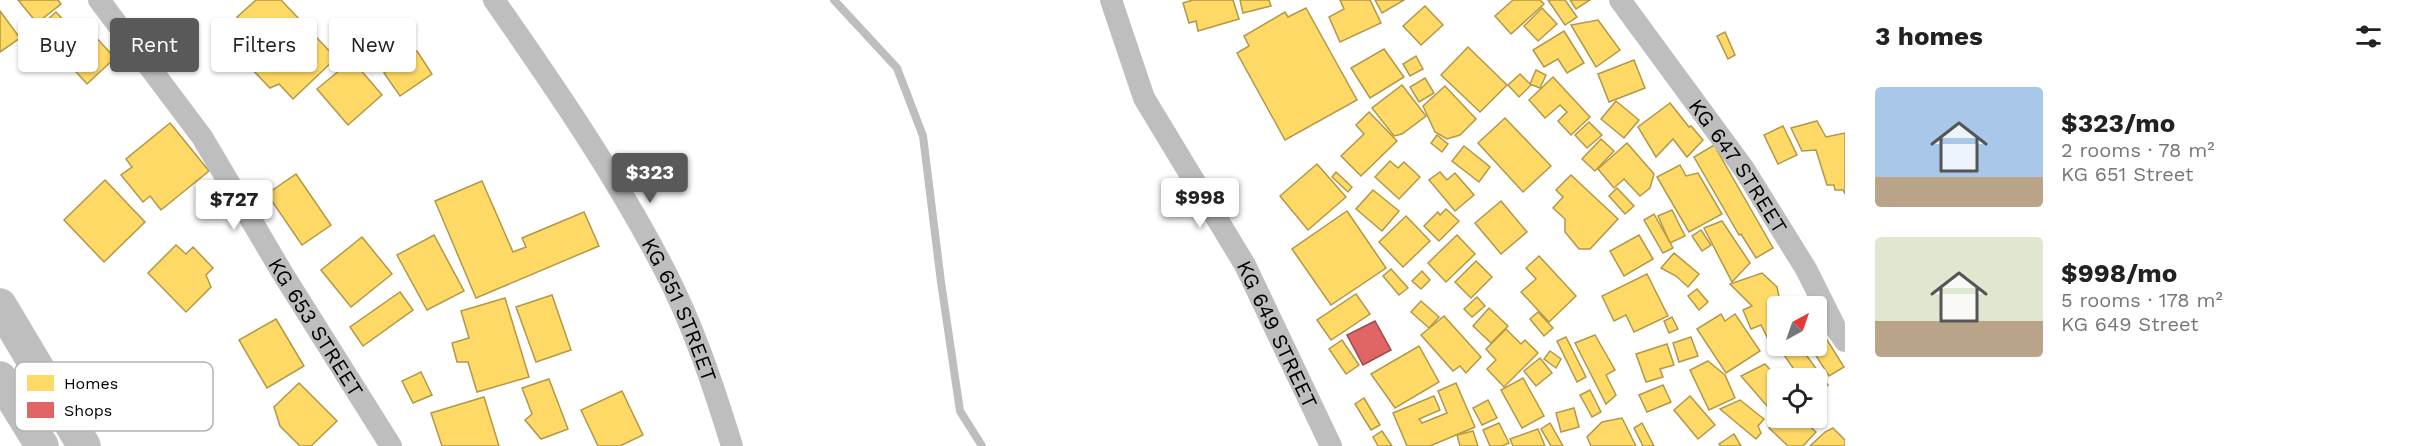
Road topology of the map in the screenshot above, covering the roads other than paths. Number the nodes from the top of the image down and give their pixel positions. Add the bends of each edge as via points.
1 (99, 0) edge
2 (494, 0) edge
3 (1111, 0) edge
4 (1620, 0) edge
5 (0, 305) edge
6 (1845, 340) edge
7 (34, 362) edge
8 (0, 378) edge
9 (15, 402) edge
10 (33, 431) edge
11 (75, 431) edge
12 (42, 446) edge
13 (84, 446) edge
14 (391, 446) edge
15 (732, 446) edge
16 (1330, 446) edge

1 - 14 street, KG 653 STREET via 202,137
2 - 15 street, KG 651 STREET via 564,101 663,267 712,381
3 - 16 street, KG 649 STREET via 1144,98 1245,265
4 - 6 street, KG 647 STREET via 1744,169
5 - 7 main road
8 - 9 main road
10 - 12 main road
11 - 13 main road

